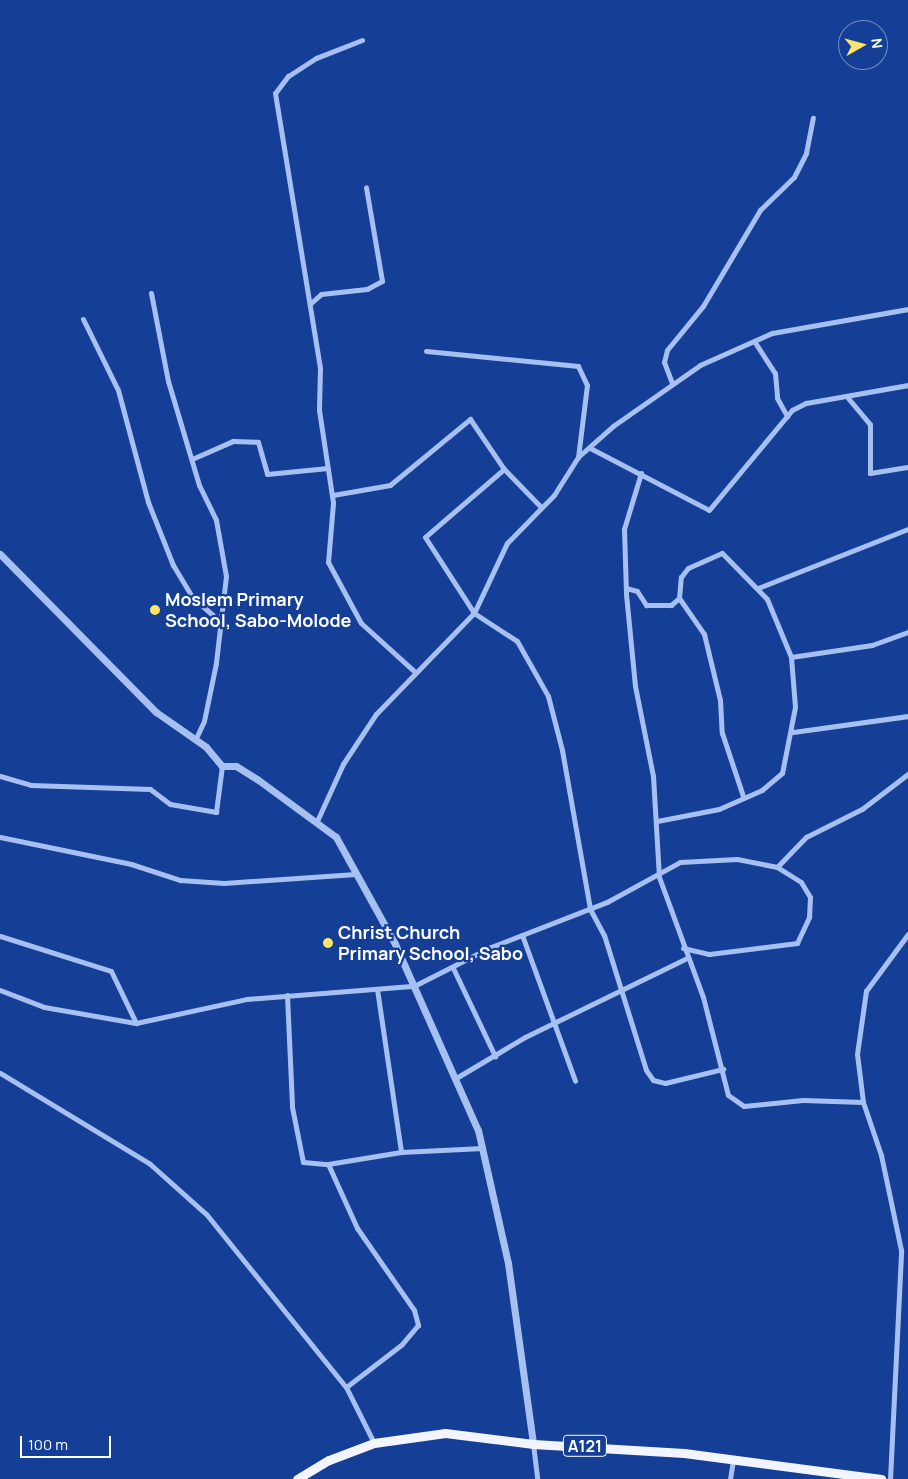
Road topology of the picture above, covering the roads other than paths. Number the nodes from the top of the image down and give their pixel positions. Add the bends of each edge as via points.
1 (362, 40) dead end
2 (813, 118) dead end
3 (366, 187) dead end
4 (151, 293) dead end
5 (311, 302) junction
6 (908, 308) edge
7 (84, 319) dead end
8 (754, 341) junction
9 (426, 351) dead end
10 (672, 383) junction
11 (908, 385) edge
12 (848, 398) junction
13 (787, 416) junction
14 (590, 448) junction
15 (578, 457) junction
16 (192, 459) junction
17 (908, 467) edge
18 (328, 468) junction
19 (504, 469) junction
20 (641, 473) junction
21 (333, 495) junction
22 (541, 507) junction
23 (908, 529) edge
24 (0, 554) edge
25 (626, 588) junction
26 (758, 588) junction
27 (679, 598) junction
28 (474, 613) junction
29 (222, 623) junction
30 (908, 632) edge
31 (791, 657) junction
32 (414, 671) junction
33 (908, 716) edge
34 (793, 732) junction
35 (195, 740) junction
36 (222, 766) junction
37 (908, 774) edge
38 (0, 776) edge
39 (744, 796) junction
40 (318, 821) junction
41 (657, 821) junction
42 (0, 837) edge
43 (777, 867) junction
44 (356, 874) junction
45 (659, 877) junction
46 (590, 909) junction
47 (908, 934) edge
48 (522, 935) junction
49 (0, 936) edge
50 (683, 948) junction
51 (685, 959) junction
52 (454, 968) junction
53 (414, 986) junction
54 (377, 989) junction
55 (0, 990) edge
56 (620, 990) junction
57 (287, 995) junction
58 (136, 1023) junction
59 (555, 1023) junction
60 (495, 1056) junction
61 (723, 1069) junction
62 (0, 1073) edge
63 (456, 1078) junction
64 (575, 1081) dead end
65 (863, 1102) junction
66 (483, 1148) junction
67 (401, 1152) junction
68 (328, 1164) junction
69 (346, 1387) junction
70 (374, 1442) junction
71 (533, 1444) junction
72 (733, 1459) junction
73 (297, 1479) edge
74 (537, 1479) edge
75 (730, 1479) edge
76 (881, 1479) edge
77 (890, 1479) edge

1 - 5 street via 308,62 288,76 274,94
2 - 10 street via 806,153 794,177 760,210 703,306 666,350 664,362
3 - 5 street via 382,281 367,288 321,294
4 - 16 street via 168,381
5 - 18 street
6 - 8 street via 815,324
7 - 29 street via 118,390 148,502 174,565 192,597 207,615
8 - 10 street
8 - 13 street via 775,373 777,398
9 - 15 street via 578,366 587,385
10 - 14 street
11 - 12 street
12 - 13 street via 806,403
12 - 17 street via 870,424 870,473
13 - 20 street via 766,436 709,510
14 - 15 street
14 - 20 street
15 - 22 street
16 - 18 street via 233,441 258,442 267,474
16 - 29 street via 216,520 225,562
18 - 21 street
19 - 21 street via 470,419 390,485
19 - 22 street
19 - 28 street via 459,511 425,535 441,568
20 - 25 street via 624,528
21 - 32 street via 327,552 331,573 361,623
22 - 28 street via 507,543
23 - 26 street
24 - 35 street via 137,694
25 - 27 street via 637,591 646,605 666,606
25 - 41 street via 632,660 650,753
26 - 27 street via 744,578 722,552 688,568 681,577
26 - 31 street via 782,630
27 - 39 street via 704,634 720,700 722,734
28 - 32 street
28 - 46 street via 518,641 548,696 561,743
29 - 35 street via 204,721
30 - 31 street via 872,644
31 - 34 street
32 - 40 street via 376,714 343,764
33 - 34 street
34 - 39 street via 782,773 762,790
35 - 36 street
36 - 38 street via 216,812 170,804 150,790 31,785
36 - 40 street via 236,766
37 - 43 street via 862,809 806,837
39 - 41 street via 708,813
40 - 44 street via 336,838
41 - 45 street
42 - 44 street via 131,864 189,881 244,883
43 - 45 street via 751,860 700,860 680,862
43 - 50 street via 801,882 810,898 809,917 797,943 709,954
44 - 53 street
45 - 46 street
45 - 50 street
46 - 48 street
46 - 56 street via 604,935
47 - 65 street via 864,1000 857,1054
48 - 52 street
48 - 59 street
49 - 58 street via 111,971
50 - 51 street
51 - 56 street
51 - 61 street via 703,997
52 - 53 street
52 - 60 street
53 - 54 street
53 - 63 street
54 - 57 street
54 - 67 street
55 - 58 street via 44,1007
56 - 59 street
56 - 61 street via 653,1080 665,1083
57 - 58 street via 195,1007 165,1019
57 - 68 street via 296,1135 303,1162
59 - 60 street
59 - 64 street
60 - 63 street
61 - 65 street via 728,1096 744,1106 803,1100
62 - 69 street via 139,1157 208,1215
63 - 66 street
65 - 77 street via 871,1116 901,1250 892,1353
66 - 67 street
66 - 71 street via 508,1263
67 - 68 street
68 - 69 street via 357,1228 414,1310 418,1325 401,1345
69 - 70 street
70 - 71 main road, A121 via 444,1433
70 - 73 main road, A121 via 329,1460
71 - 72 main road, A121
71 - 74 street
72 - 75 street
72 - 76 main road, A121

